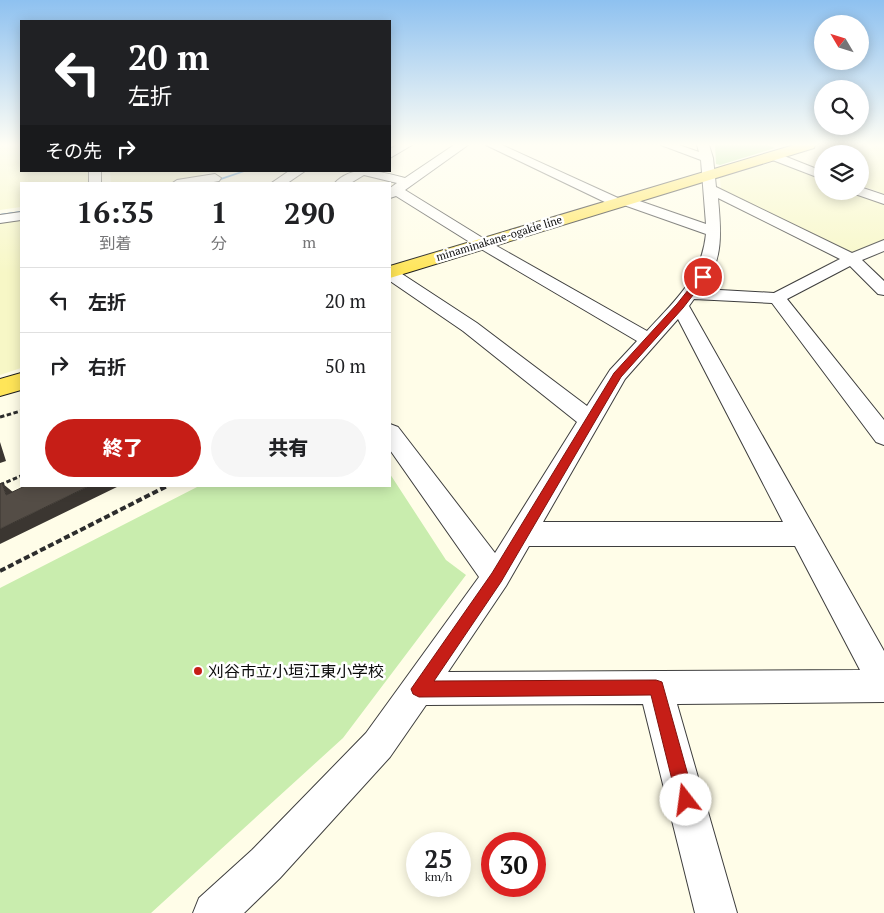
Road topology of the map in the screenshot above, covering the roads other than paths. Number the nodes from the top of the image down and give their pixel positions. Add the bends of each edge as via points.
1 (398, 188) edge
2 (589, 188) edge
3 (654, 188) edge
4 (709, 188) edge
5 (739, 188) edge
6 (869, 190) edge
7 (869, 194) edge
8 (884, 196) edge
9 (884, 200) edge
10 (620, 201) junction
11 (20, 208) edge
12 (0, 212) edge
13 (20, 216) edge
14 (0, 219) edge
15 (714, 232) junction
16 (481, 243) junction
17 (884, 245) edge
18 (852, 259) junction
19 (391, 272) edge
20 (391, 273) edge
21 (884, 290) edge
22 (777, 298) junction
23 (685, 300) junction
24 (649, 340) junction
25 (20, 382) edge
26 (0, 388) edge
27 (590, 420) junction
28 (391, 434) edge
29 (884, 436) edge
30 (522, 534) junction
31 (805, 534) junction
32 (496, 577) junction
33 (884, 685) edge
34 (656, 688) junction
35 (419, 689) junction
36 (214, 913) edge
37 (716, 913) edge

1 - 16 street
2 - 10 street
3 - 10 main road, minaminakane-ogakie line
4 - 15 street
5 - 18 street
6 - 8 street
7 - 9 street
10 - 15 street
10 - 16 main road, minaminakane-ogakie line
11 - 12 street
13 - 14 street
15 - 23 street via 712,252 703,277
16 - 19 main road, minaminakane-ogakie line
16 - 24 street
17 - 18 street
18 - 21 street
18 - 22 street
20 - 27 street via 470,327
22 - 23 street
22 - 29 street
23 - 24 street
23 - 31 street
24 - 27 street via 617,375
25 - 26 main road
27 - 30 street
28 - 32 street
30 - 31 street
30 - 32 street
31 - 33 street
32 - 35 street
33 - 34 street
34 - 35 street
34 - 37 street
35 - 36 street via 378,745 266,864

